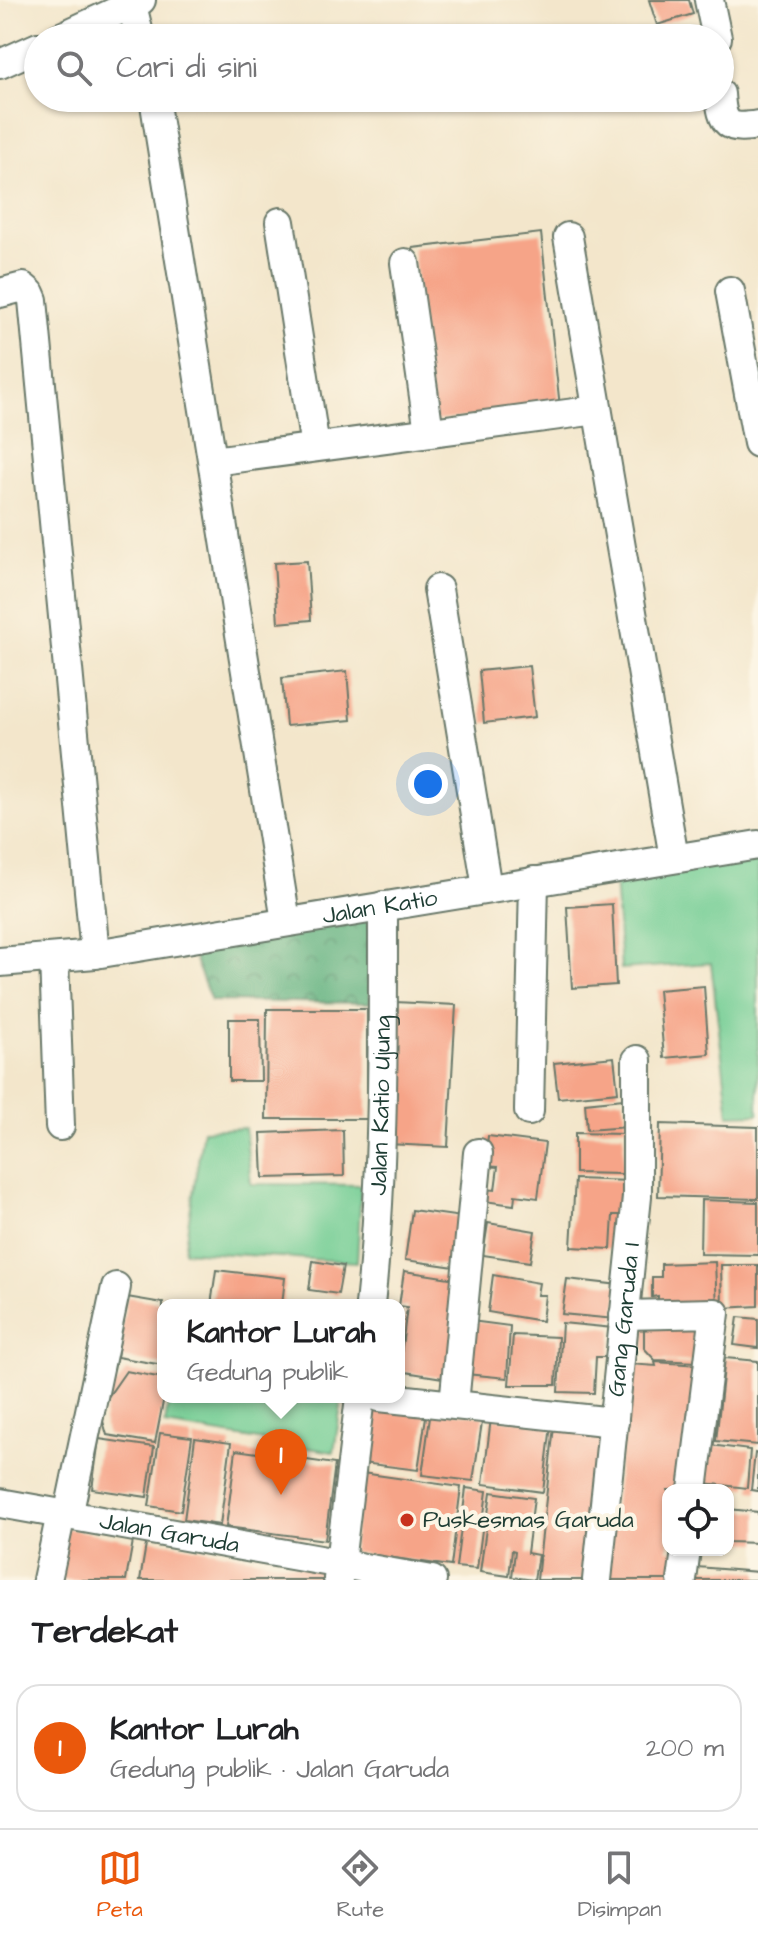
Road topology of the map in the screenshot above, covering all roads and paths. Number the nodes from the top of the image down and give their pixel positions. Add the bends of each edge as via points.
1 (709, 0) edge
2 (137, 3) edge
3 (90, 24) edge
4 (139, 24) edge
5 (714, 24) edge
6 (24, 53) edge
7 (0, 64) edge
8 (156, 112) edge
9 (722, 112) edge
10 (758, 125) edge
11 (280, 222) dead end
12 (568, 237) dead end
13 (405, 263) dead end
14 (730, 291) dead end
15 (0, 293) edge
16 (597, 410) junction
17 (429, 432) junction
18 (758, 443) edge
19 (315, 447) junction
20 (213, 461) junction
21 (438, 589) dead end
22 (758, 845) edge
23 (674, 858) junction
24 (534, 881) junction
25 (487, 888) junction
26 (383, 906) junction
27 (286, 921) junction
28 (95, 954) junction
29 (54, 958) junction
30 (0, 962) edge
31 (637, 1060) dead end
32 (529, 1111) dead end
33 (60, 1126) dead end
34 (478, 1153) dead end
35 (116, 1287) dead end
36 (370, 1299) edge
37 (624, 1315) junction
38 (405, 1399) edge
39 (359, 1403) edge
40 (454, 1404) junction
41 (614, 1422) junction
42 (694, 1484) edge
43 (0, 1503) edge
44 (64, 1515) junction
45 (685, 1556) edge
46 (338, 1572) edge
47 (47, 1580) edge
48 (432, 1580) edge
49 (597, 1580) edge
50 (682, 1580) edge

1 - 5 street
2 - 3 street
2 - 4 street
6 - 7 street
8 - 20 street
9 - 10 street via 723,119 737,128
11 - 19 street
12 - 16 street
13 - 17 street
14 - 18 street
15 - 28 street via 23,287 33,300
16 - 17 street
16 - 23 street
17 - 19 street
19 - 20 street
20 - 27 street
21 - 25 street
22 - 23 street, Jalan Katio
23 - 24 street, Jalan Katio
24 - 25 street, Jalan Katio
24 - 32 street
25 - 26 street, Jalan Katio
26 - 27 street, Jalan Katio
26 - 36 street, Jalan Katio Ujung via 380,1162
27 - 28 street, Jalan Katio
28 - 29 street, Jalan Katio
29 - 30 street, Jalan Katio
29 - 33 street
31 - 37 street, Gang Garuda I via 637,1197
34 - 40 street
35 - 44 street
37 - 41 street, Gang Garuda I
37 - 42 street via 715,1313
38 - 40 street
39 - 46 street
40 - 41 street
41 - 49 street, Gang Garuda I
43 - 44 street, Jalan Garuda
44 - 46 street, Jalan Garuda
44 - 47 street
45 - 50 street
46 - 48 street, Jalan Garuda

